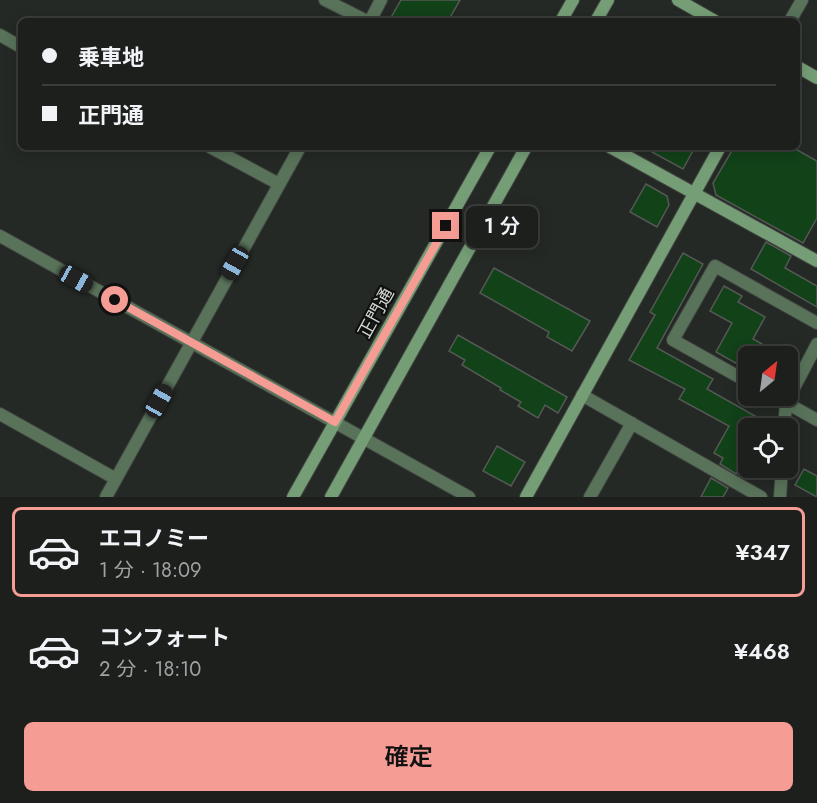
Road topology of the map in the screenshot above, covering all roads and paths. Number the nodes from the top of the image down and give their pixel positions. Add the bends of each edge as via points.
1 (325, 0) edge
2 (381, 0) edge
3 (573, 0) edge
4 (608, 0) edge
5 (678, 0) edge
6 (802, 0) edge
7 (362, 18) edge
8 (370, 18) edge
9 (563, 18) edge
10 (598, 18) edge
11 (711, 18) edge
12 (792, 18) edge
13 (0, 35) edge
14 (18, 45) edge
15 (800, 68) edge
16 (817, 78) edge
17 (216, 150) edge
18 (298, 150) edge
19 (488, 150) edge
20 (524, 150) edge
21 (615, 150) edge
22 (718, 150) edge
23 (279, 184) junction
24 (694, 193) junction
25 (0, 236) edge
26 (817, 261) edge
27 (817, 323) edge
28 (191, 343) junction
29 (817, 344) edge
30 (738, 376) edge
31 (798, 380) edge
32 (582, 395) junction
33 (791, 406) edge
34 (0, 414) edge
35 (817, 420) edge
36 (335, 422) junction
37 (632, 423) junction
38 (363, 438) junction
39 (781, 478) edge
40 (116, 479) junction
41 (106, 497) edge
42 (293, 497) edge
43 (331, 497) edge
44 (469, 497) edge
45 (526, 497) edge
46 (590, 497) edge
47 (761, 497) edge
48 (780, 497) edge

1 - 7 street
2 - 8 street
3 - 9 street
4 - 10 street
5 - 11 street
6 - 12 street
13 - 14 street
15 - 16 street
17 - 23 street
18 - 23 street
19 - 36 street, 正門通
20 - 38 street
21 - 24 street
22 - 24 street
23 - 28 street
24 - 26 street
24 - 32 street
25 - 28 street
27 - 30 street via 715,266 673,340
28 - 36 street
28 - 40 street
29 - 31 street
32 - 37 street
32 - 45 street
33 - 35 street
34 - 40 street
36 - 38 street
36 - 42 street, 正門通
37 - 46 street
37 - 47 street
38 - 43 street
38 - 44 street
39 - 48 street
40 - 41 street

